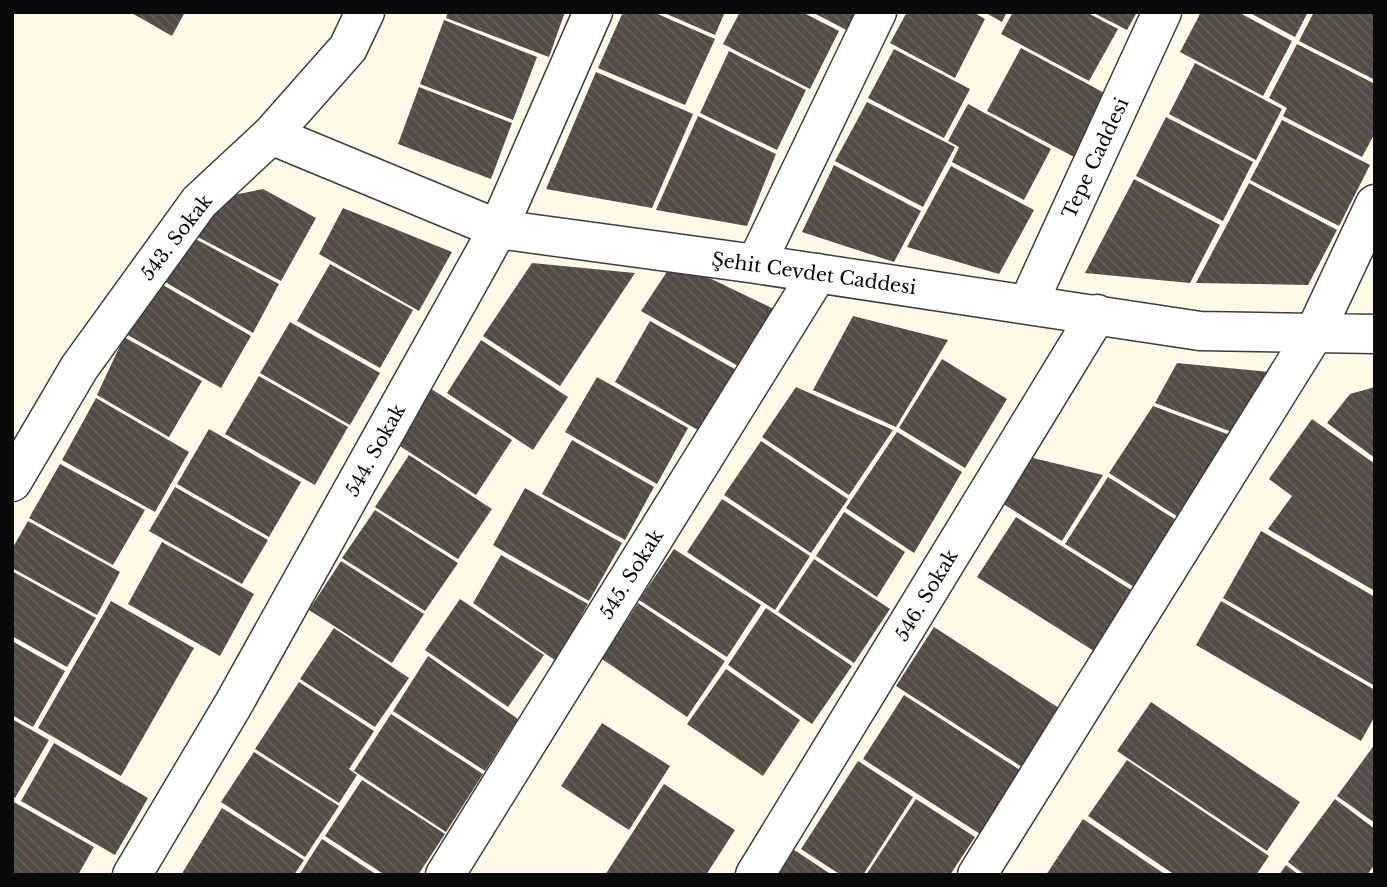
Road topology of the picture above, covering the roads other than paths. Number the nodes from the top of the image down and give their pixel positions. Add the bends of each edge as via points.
1 (365, 12) edge
2 (593, 12) edge
3 (877, 12) edge
4 (1162, 12) edge
5 (271, 135) junction
6 (1375, 204) edge
7 (498, 229) junction
8 (756, 264) junction
9 (818, 273) junction
10 (1028, 304) junction
11 (1097, 314) junction
12 (1315, 332) junction
13 (1375, 334) edge
14 (12, 482) edge
15 (132, 875) edge
16 (445, 875) edge
17 (755, 875) edge
18 (977, 875) edge

1 - 5 street, 543. Sokak via 348,48
2 - 7 street, 544. Sokak
3 - 8 street
4 - 10 street, Tepe Caddesi
5 - 7 street, Şehit Cevdet Caddesi
5 - 14 street, 543. Sokak via 199,202 79,368
6 - 12 street
7 - 8 street, Şehit Cevdet Caddesi
7 - 15 street, 544. Sokak via 233,705
8 - 9 street, Şehit Cevdet Caddesi
9 - 10 street, Şehit Cevdet Caddesi
9 - 16 street, 545. Sokak
10 - 11 street, Şehit Cevdet Caddesi
11 - 12 street, Şehit Cevdet Caddesi via 1200,331
11 - 17 street, 546. Sokak
12 - 13 street, Şehit Cevdet Caddesi
12 - 18 street

